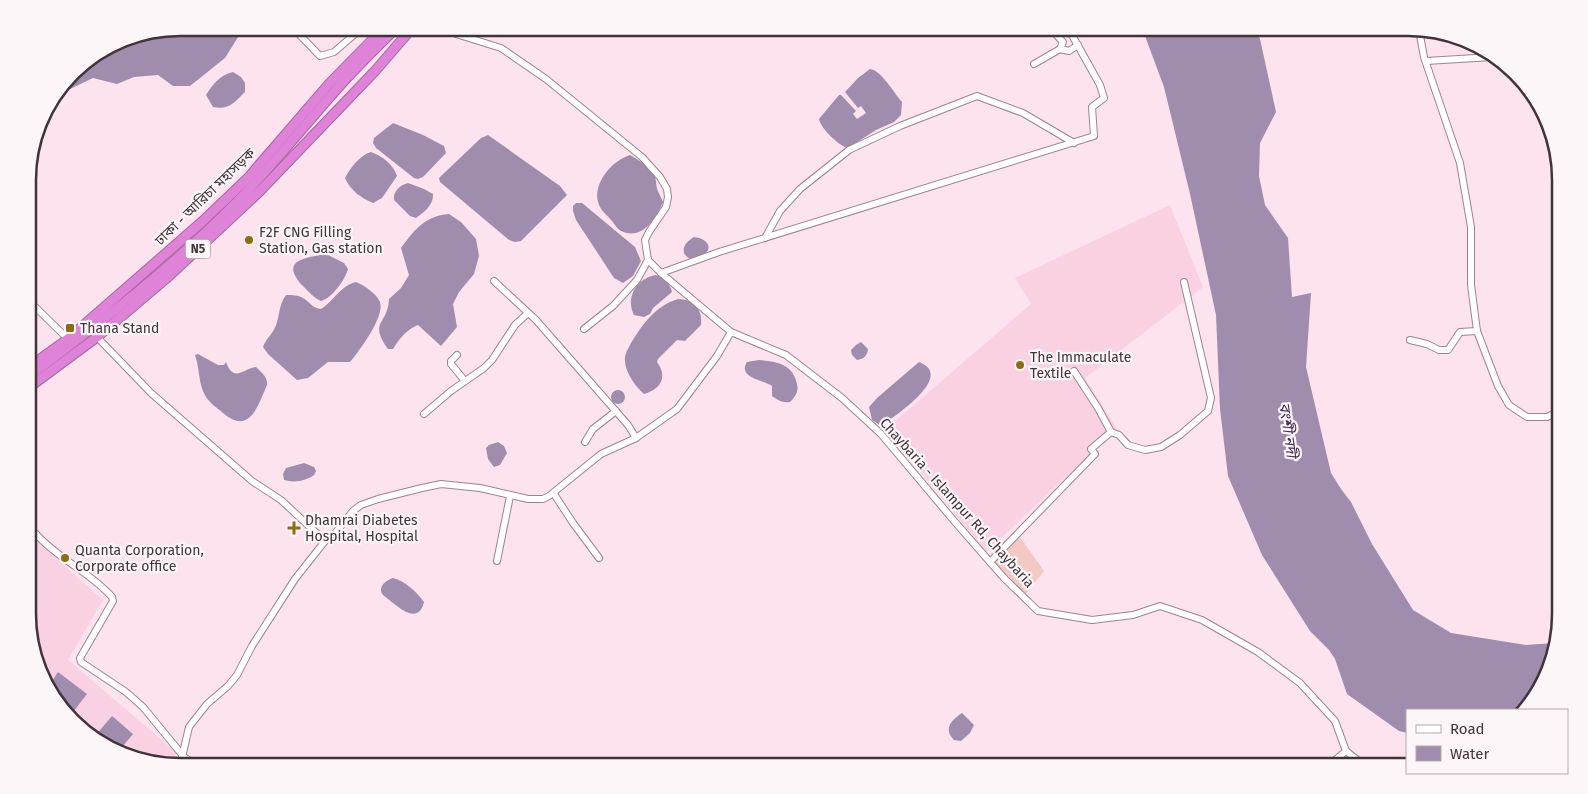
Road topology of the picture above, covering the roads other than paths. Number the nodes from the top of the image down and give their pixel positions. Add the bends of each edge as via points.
1 (1058, 36) edge
2 (1073, 36) edge
3 (301, 37) edge
4 (352, 37) edge
5 (376, 37) edge
6 (388, 37) edge
7 (405, 37) edge
8 (465, 37) edge
9 (1419, 37) edge
10 (1078, 45) junction
11 (1060, 49) junction
12 (1482, 58) edge
13 (1426, 61) junction
14 (1034, 64) dead end
15 (332, 87) junction
16 (1074, 143) junction
17 (766, 238) junction
18 (648, 260) junction
19 (661, 273) junction
20 (494, 281) dead end
21 (1184, 282) dead end
22 (37, 308) edge
23 (528, 312) junction
24 (584, 329) dead end
25 (1477, 331) junction
26 (731, 332) junction
27 (98, 336) junction
28 (68, 339) junction
29 (1410, 340) dead end
30 (457, 355) dead end
31 (37, 362) edge
32 (37, 371) edge
33 (1074, 371) dead end
34 (465, 381) junction
35 (37, 382) edge
36 (616, 411) junction
37 (424, 414) dead end
38 (1552, 415) edge
39 (1111, 432) junction
40 (636, 438) junction
41 (585, 442) dead end
42 (554, 494) junction
43 (510, 496) junction
44 (36, 534) dead end
45 (325, 541) junction
46 (599, 558) dead end
47 (498, 561) dead end
48 (990, 562) junction
49 (1346, 751) junction
50 (184, 757) joint
51 (1339, 757) edge
52 (1354, 757) edge

1 - 11 street via 1063,42
2 - 10 street
3 - 4 street via 320,56 334,52
5 - 15 highway, ঢাকা - আরিচা মহাসড়ক / N5
6 - 15 highway, N5
7 - 27 highway, N5 via 259,192 170,275
8 - 18 street via 501,48 546,79 642,157 660,177 668,197 666,207 645,240
9 - 13 street
10 - 11 street via 1069,51
10 - 16 street via 1104,98 1092,107 1094,136
11 - 14 street
12 - 13 street
13 - 25 street via 1460,163 1471,227 1471,285
15 - 28 highway, ঢাকা - আরিচা মহাসড়ক / N5 via 241,184
15 - 32 highway, N5 via 268,169 205,232 101,322
16 - 17 street
16 - 17 street via 1023,112 977,96 849,150 800,189 780,211
17 - 19 street
18 - 19 street, Chaybaria - Islampur Rd, Chaybaria
18 - 24 street via 624,295
19 - 26 street, Chaybaria - Islampur Rd, Chaybaria
20 - 23 street
21 - 39 street via 1210,390 1208,411 1161,447 1145,450 1128,445
22 - 28 street
23 - 34 street via 506,336 487,366
23 - 36 street
25 - 29 street via 1460,332 1448,350
25 - 38 street via 1498,386 1509,405 1527,417
26 - 40 street via 677,410
26 - 48 street, Chaybaria - Islampur Rd, Chaybaria via 786,355 842,398 881,434
27 - 35 highway, N5
27 - 45 street via 152,393 252,481 281,500
28 - 31 highway, ঢাকা - আরিচা মহাসড়ক / N5
30 - 34 street via 451,364
33 - 39 street
34 - 37 street
36 - 40 street
36 - 41 street via 593,429
39 - 48 street via 1091,449 1095,454
40 - 42 street via 601,454
42 - 43 street via 543,499
42 - 46 street
43 - 45 street via 480,488 441,484 378,499 361,505
43 - 47 street
44 - 50 street via 47,547 112,597 113,601 80,658 81,662 143,707
45 - 50 street via 295,579 237,675 189,727
48 - 49 street, Chaybaria - Islampur Rd, Chaybaria via 1038,611 1092,620 1132,615 1160,606 1219,629 1300,683 1335,721
49 - 51 street
49 - 52 street

